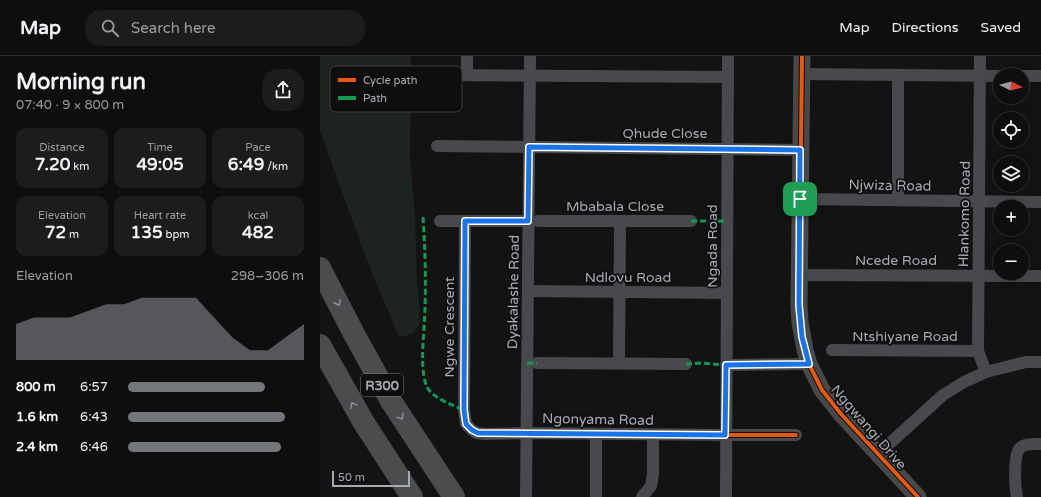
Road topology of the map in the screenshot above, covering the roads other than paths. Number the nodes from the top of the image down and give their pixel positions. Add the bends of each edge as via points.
1 (467, 56) edge
2 (530, 56) edge
3 (728, 56) edge
4 (802, 56) edge
5 (980, 56) edge
6 (801, 74) junction
7 (462, 75) edge
8 (467, 75) junction
9 (530, 75) junction
10 (898, 75) junction
11 (980, 76) junction
12 (993, 76) edge
13 (1029, 76) edge
14 (1041, 76) edge
15 (728, 77) junction
16 (437, 146) dead end
17 (529, 147) junction
18 (728, 149) junction
19 (800, 150) junction
20 (800, 199) junction
21 (898, 200) junction
22 (979, 201) junction
23 (1041, 202) edge
24 (440, 221) dead end
25 (465, 221) junction
26 (533, 221) junction
27 (691, 221) dead end
28 (620, 222) junction
29 (320, 268) edge
30 (799, 275) junction
31 (978, 276) junction
32 (1041, 276) edge
33 (528, 291) junction
34 (619, 292) junction
35 (727, 292) junction
36 (320, 345) edge
37 (832, 350) dead end
38 (978, 351) junction
39 (1041, 362) edge
40 (537, 363) dead end
41 (619, 363) junction
42 (686, 364) dead end
43 (809, 364) junction
44 (726, 365) junction
45 (986, 372) junction
46 (472, 430) joint
47 (526, 433) junction
48 (596, 434) junction
49 (653, 435) junction
50 (725, 435) junction
51 (796, 435) dead end
52 (1041, 444) edge
53 (878, 454) junction
54 (412, 497) edge
55 (454, 497) edge
56 (526, 497) edge
57 (596, 497) edge
58 (642, 497) edge
59 (726, 497) edge
60 (918, 497) edge
61 (1017, 497) edge

1 - 8 street
2 - 9 street, Dyakalashe Road
3 - 15 street, Ngada Road
4 - 6 street, Ngqwangi Drive
5 - 11 street, Hlankomo Road
6 - 10 street
6 - 19 street, Ngqwangi Drive
7 - 8 street
8 - 9 street
9 - 15 street
9 - 17 street, Dyakalashe Road
10 - 11 street
10 - 21 street
11 - 12 street
11 - 22 street, Hlankomo Road
13 - 14 street
15 - 18 street, Ngada Road
16 - 17 street, Qhude Close
17 - 18 street, Qhude Close
17 - 26 street, Dyakalashe Road
18 - 19 street, Qhude Close
18 - 35 street, Ngada Road
19 - 20 street, Ngqwangi Drive
20 - 21 street, Njwiza Road
20 - 30 street, Ngqwangi Drive
21 - 22 street, Njwiza Road
22 - 23 street, Njwiza Road
22 - 31 street, Hlankomo Road
24 - 25 street
25 - 26 street
25 - 46 street, Ngwe Crescent via 464,410 466,424
26 - 28 street, Mbabala Close
26 - 33 street, Dyakalashe Road
27 - 28 street, Mbabala Close
28 - 34 street
29 -> 55 highway, R300 via 391,401
30 - 31 street, Ncede Road
30 - 43 street, Ngqwangi Drive via 800,322
31 - 32 street, Ncede Road
31 - 38 street, Hlankomo Road
33 - 34 street, Ndlovu Road
33 - 47 street, Dyakalashe Road
34 - 35 street, Ndlovu Road
34 - 41 street
35 - 44 street, Ngada Road
54 -> 36 highway, R300 via 364,423
37 - 38 street, Ntshiyane Road
38 - 45 street, Hlankomo Road
39 - 45 street via 1026,362
40 - 41 street
41 - 42 street
43 - 44 street
43 - 53 street, Ngqwangi Drive via 829,401
44 - 50 street, Ngada Road
45 - 53 street via 943,395
46 - 47 street, Ngonyama Road via 485,434
47 - 48 street, Ngonyama Road
47 - 56 street, Dyakalashe Road
48 - 49 street, Ngonyama Road
48 - 57 street
49 - 50 street, Ngonyama Road
49 - 58 street via 651,486
50 - 51 street, Ngonyama Road
50 - 59 street, Ngada Road
52 - 61 street via 1025,445 1017,452
53 - 60 street, Ngqwangi Drive

